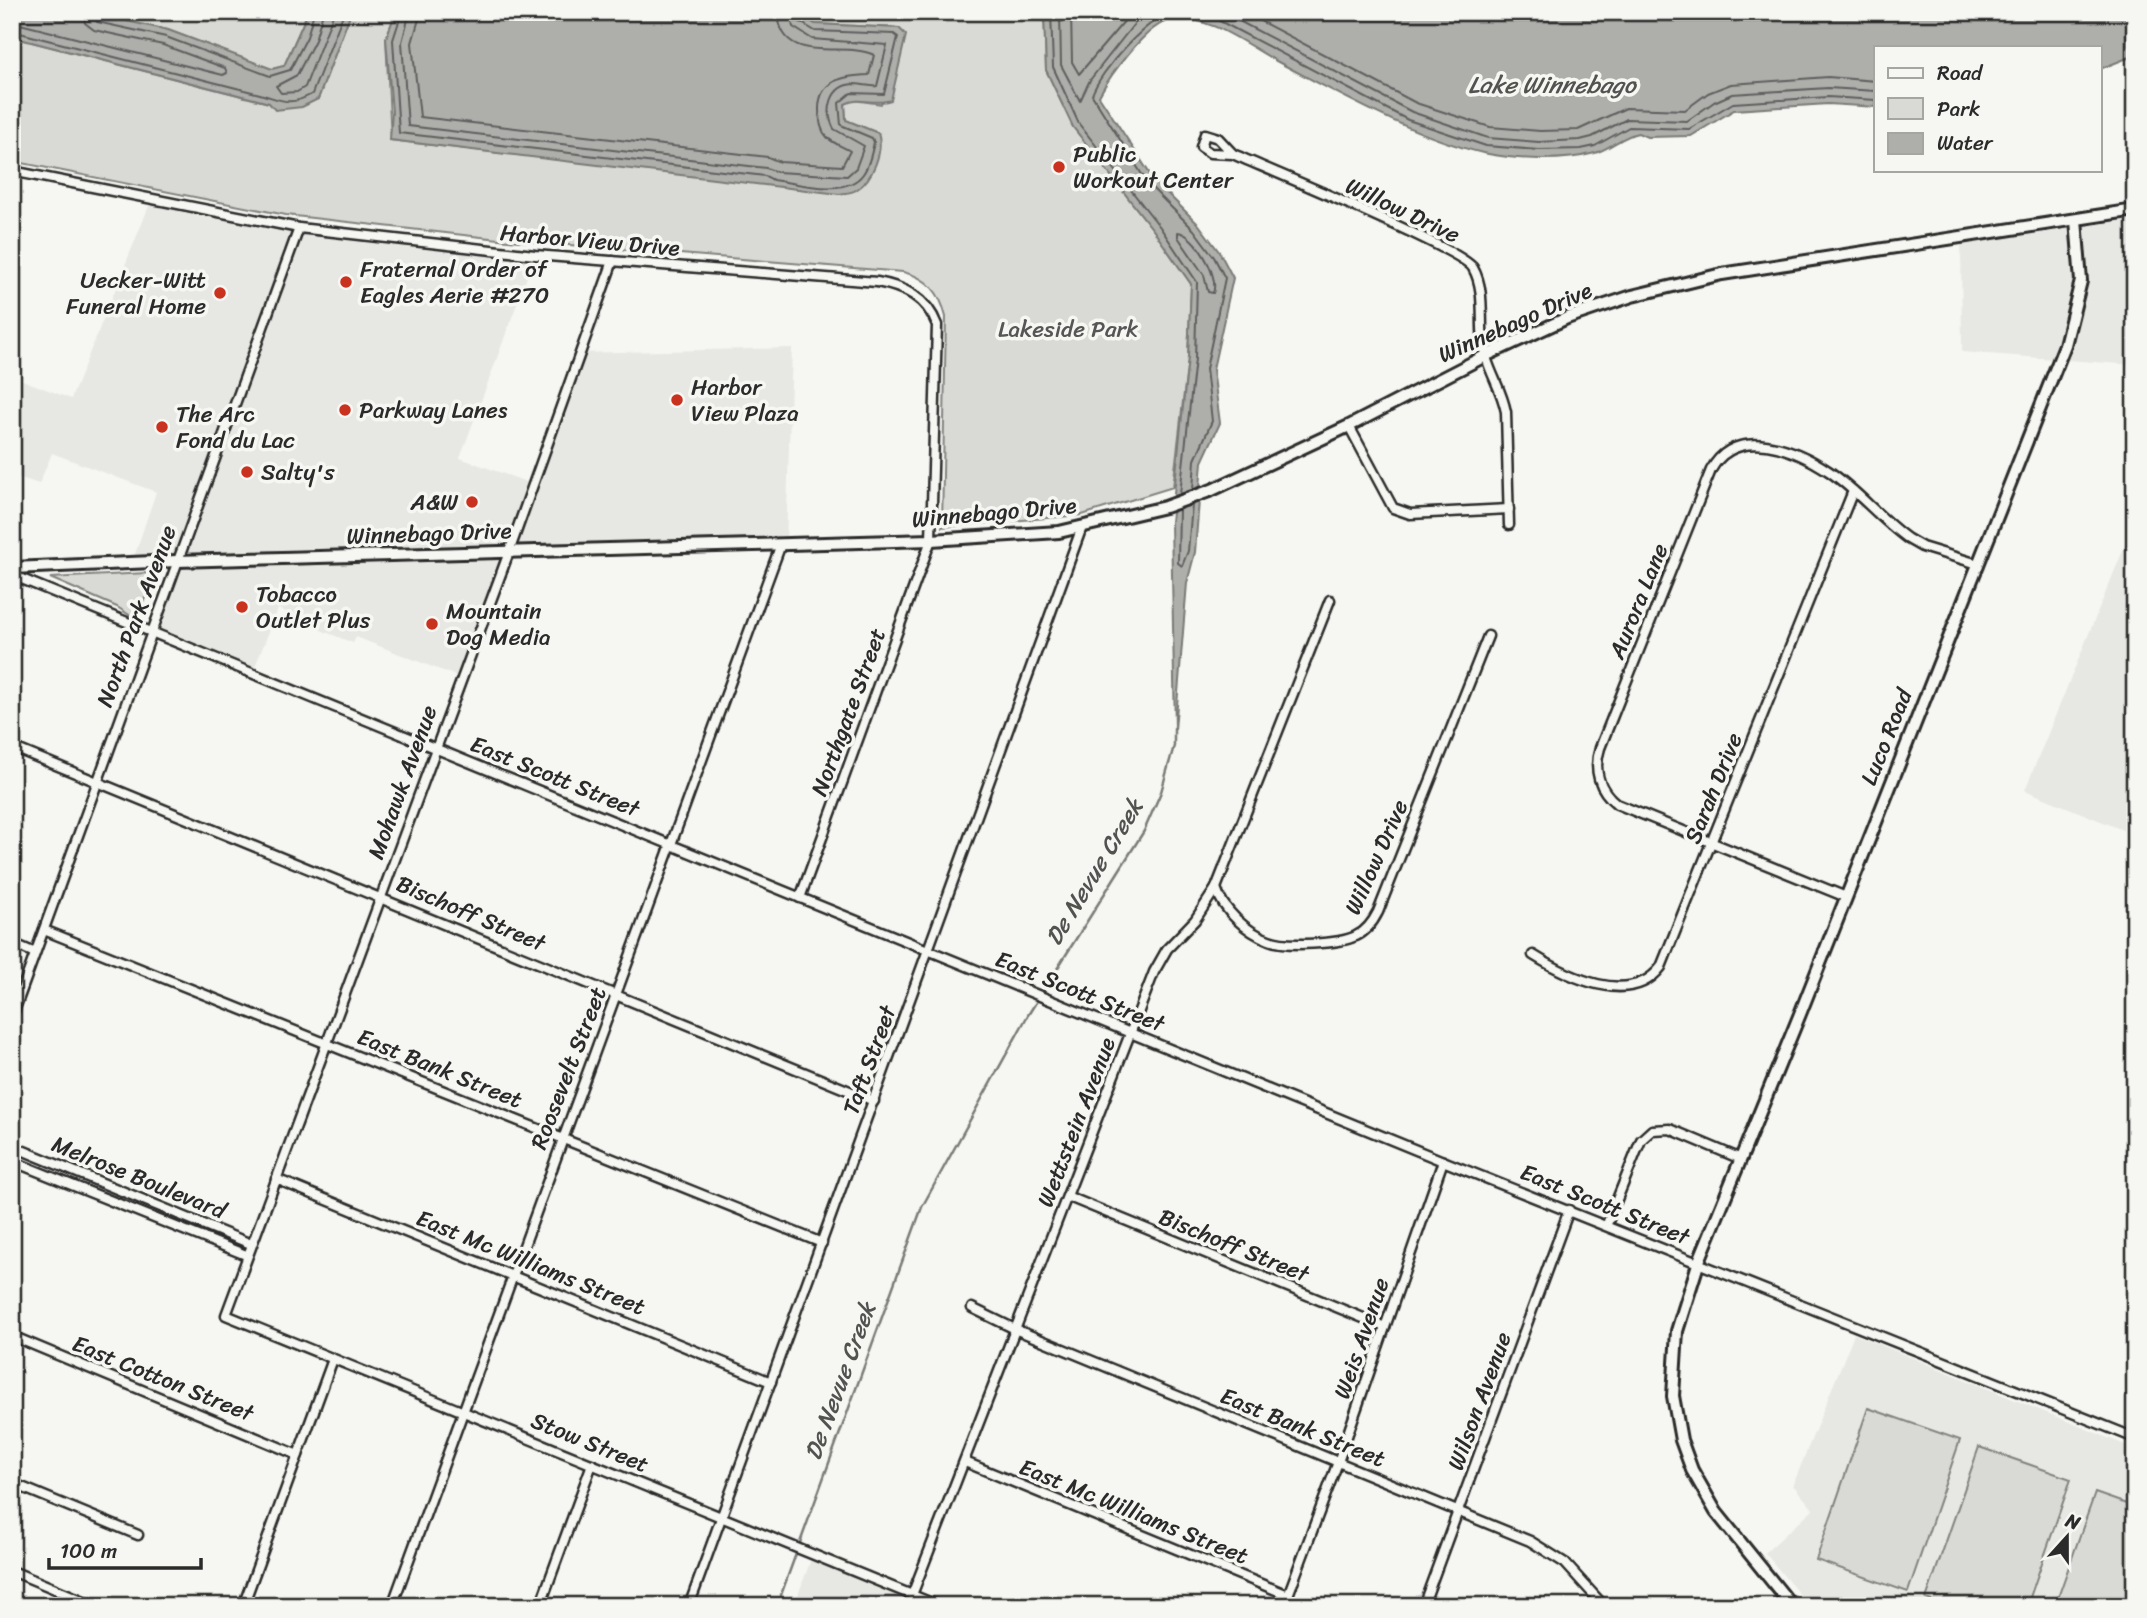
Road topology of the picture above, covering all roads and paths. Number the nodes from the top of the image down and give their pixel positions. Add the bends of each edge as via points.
1 (1233, 154) dead end
2 (12, 171) edge
3 (2135, 210) edge
4 (2077, 220) junction
5 (299, 228) junction
6 (613, 261) junction
7 (1485, 356) junction
8 (1349, 426) junction
9 (1853, 491) junction
10 (1509, 509) junction
11 (1509, 525) dead end
12 (1083, 527) junction
13 (931, 540) junction
14 (781, 544) junction
15 (509, 552) junction
16 (177, 561) junction
17 (1978, 564) junction
18 (12, 568) edge
19 (12, 575) edge
20 (1331, 600) dead end
21 (150, 633) junction
22 (1488, 636) dead end
23 (12, 747) edge
24 (434, 748) junction
25 (97, 780) junction
26 (1712, 843) junction
27 (671, 845) junction
28 (1216, 888) junction
29 (380, 896) junction
30 (1846, 897) junction
31 (800, 898) junction
32 (44, 930) junction
33 (12, 943) edge
34 (930, 951) junction
35 (35, 953) junction
36 (1532, 955) dead end
37 (616, 995) junction
38 (12, 1017) edge
39 (1130, 1033) junction
40 (326, 1043) junction
41 (874, 1101) junction
42 (561, 1138) junction
43 (12, 1146) edge
44 (1741, 1159) junction
45 (12, 1161) edge
46 (1443, 1161) junction
47 (276, 1179) junction
48 (1069, 1198) junction
49 (1569, 1210) junction
50 (1607, 1224) junction
51 (822, 1243) junction
52 (251, 1244) junction
53 (246, 1255) junction
54 (1699, 1261) junction
55 (513, 1276) junction
56 (972, 1308) dead end
57 (226, 1315) joint
58 (1385, 1327) junction
59 (1017, 1330) junction
60 (12, 1336) edge
61 (334, 1359) junction
62 (771, 1382) junction
63 (463, 1412) junction
64 (2135, 1438) edge
65 (299, 1455) junction
66 (965, 1462) junction
67 (1338, 1462) junction
68 (592, 1464) junction
69 (12, 1483) edge
70 (1459, 1512) junction
71 (722, 1517) junction
72 (138, 1535) dead end
73 (12, 1571) edge
74 (912, 1595) junction
75 (1288, 1595) junction
76 (96, 1606) edge
77 (243, 1606) edge
78 (392, 1606) edge
79 (540, 1606) edge
80 (689, 1606) edge
81 (939, 1606) edge
82 (1284, 1606) edge
83 (1423, 1606) edge
84 (1604, 1606) edge
85 (1792, 1606) edge

1 - 7 street, Willow Drive via 1464,259 1473,267 1478,284
2 - 5 street, Harbor View Drive
3 - 4 main road, Winnebago Drive
4 - 7 main road, Winnebago Drive via 1689,280 1595,307
4 - 17 main road, Luco Road via 2082,265 2073,321
5 - 6 street, Harbor View Drive
5 - 16 street, North Park Avenue
6 - 13 street, Harbor View Drive via 877,282 896,286 920,300 937,326
6 - 15 street, Mohawk Avenue
7 - 8 main road, Winnebago Drive
7 - 10 street, Willow Drive via 1503,394 1506,412
8 - 10 street via 1393,508 1410,514
8 - 12 main road, Winnebago Drive via 1212,490
9 - 17 street, Aurora Lane via 1914,542
9 - 26 street, Sarah Drive
9 - 26 street, Aurora Lane via 1822,467 1766,444 1742,444 1721,456 1711,470 1609,723 1596,762 1608,796 1621,807
10 - 11 street, Willow Drive
12 - 13 main road, Winnebago Drive via 1059,533
12 - 34 street, Taft Street
13 - 14 main road, Winnebago Drive
13 - 31 street, Northgate Street
14 - 15 main road, Winnebago Drive
14 - 27 street, Roosevelt Street
15 - 16 main road, Winnebago Drive
15 - 24 street, Mohawk Avenue
16 - 18 main road, Winnebago Drive
16 - 21 street, North Park Avenue
17 - 30 main road, Luco Road
19 - 21 street, East Scott Street
20 - 28 street, Wettstein Avenue
21 - 24 street, East Scott Street
21 - 25 street, North Park Avenue
22 - 28 street, Willow Drive via 1378,912 1366,929 1342,941 1276,943 1228,912
23 - 25 street, Bischoff Street
24 - 27 street, East Scott Street
24 - 29 street, Mohawk Avenue
25 - 29 street, Bischoff Street
25 - 32 street, North Park Avenue
26 - 30 street, Aurora Lane
26 - 36 street, Sarah Drive via 1666,958 1647,980 1624,987 1596,983
27 - 31 street, East Scott Street
27 - 37 street, Roosevelt Street
28 - 39 street, Wettstein Avenue via 1161,959
29 - 37 street, Bischoff Street
29 - 40 street, Mohawk Avenue
30 - 44 main road, Luco Road
31 - 34 street, East Scott Street
32 - 35 street, North Park Avenue
32 - 40 street, East Bank Street
33 - 35 street
34 - 39 street, East Scott Street
34 - 41 street, Taft Street
35 - 38 street, North Park Avenue
37 - 41 street, Bischoff Street
37 - 42 street, Roosevelt Street
39 - 46 street, East Scott Street
39 - 48 street, Wettstein Avenue
40 - 42 street, East Bank Street
40 - 47 street, Mohawk Avenue
41 - 51 street, Taft Street
42 - 51 street, East Bank Street
42 - 55 street, Roosevelt Street
43 - 52 street, Melrose Boulevard
44 - 50 street via 1670,1129 1652,1130 1642,1140
44 - 54 main road, Luco Road
45 - 53 street, Melrose Boulevard
46 - 49 street, East Scott Street
46 - 58 street, Weis Avenue
47 - 52 street, Mohawk Avenue
47 - 55 street, East Mc Williams Street
48 - 58 street, Bischoff Street
48 - 59 street, Wettstein Avenue
49 - 50 street, East Scott Street
49 - 70 street, Wilson Avenue
50 - 54 street, East Scott Street
51 - 62 street, Taft Street
52 - 53 street, Mohawk Avenue
53 - 57 street, Mohawk Avenue
54 - 64 street, East Scott Street
54 - 85 main road, Luco Road via 1680,1315 1674,1351 1673,1396 1681,1440 1711,1506
55 - 62 street, East Mc Williams Street
55 - 63 street, Roosevelt Street
56 - 59 street, East Bank Street
57 - 61 street, Stow Street
58 - 67 street, Weis Avenue
59 - 66 street, Wettstein Avenue
59 - 67 street, East Bank Street
60 - 65 street, East Cotton Street
61 - 63 street, Stow Street
61 - 65 street
62 - 71 street, Taft Street
63 - 68 street, Stow Street
63 - 78 street, Roosevelt Street
65 - 77 street
66 - 74 street, Wettstein Avenue
66 - 75 street, East Mc Williams Street
67 - 70 street, East Bank Street
67 - 75 street, Weis Avenue
68 - 71 street, Stow Street
68 - 79 street
69 - 72 street
70 - 83 street, Wilson Avenue
70 - 84 street, East Bank Street via 1552,1553
71 - 74 street, Stow Street
71 - 80 street, Taft Street
73 - 76 street
74 - 81 street, Stow Street
75 - 82 street, Weis Avenue

